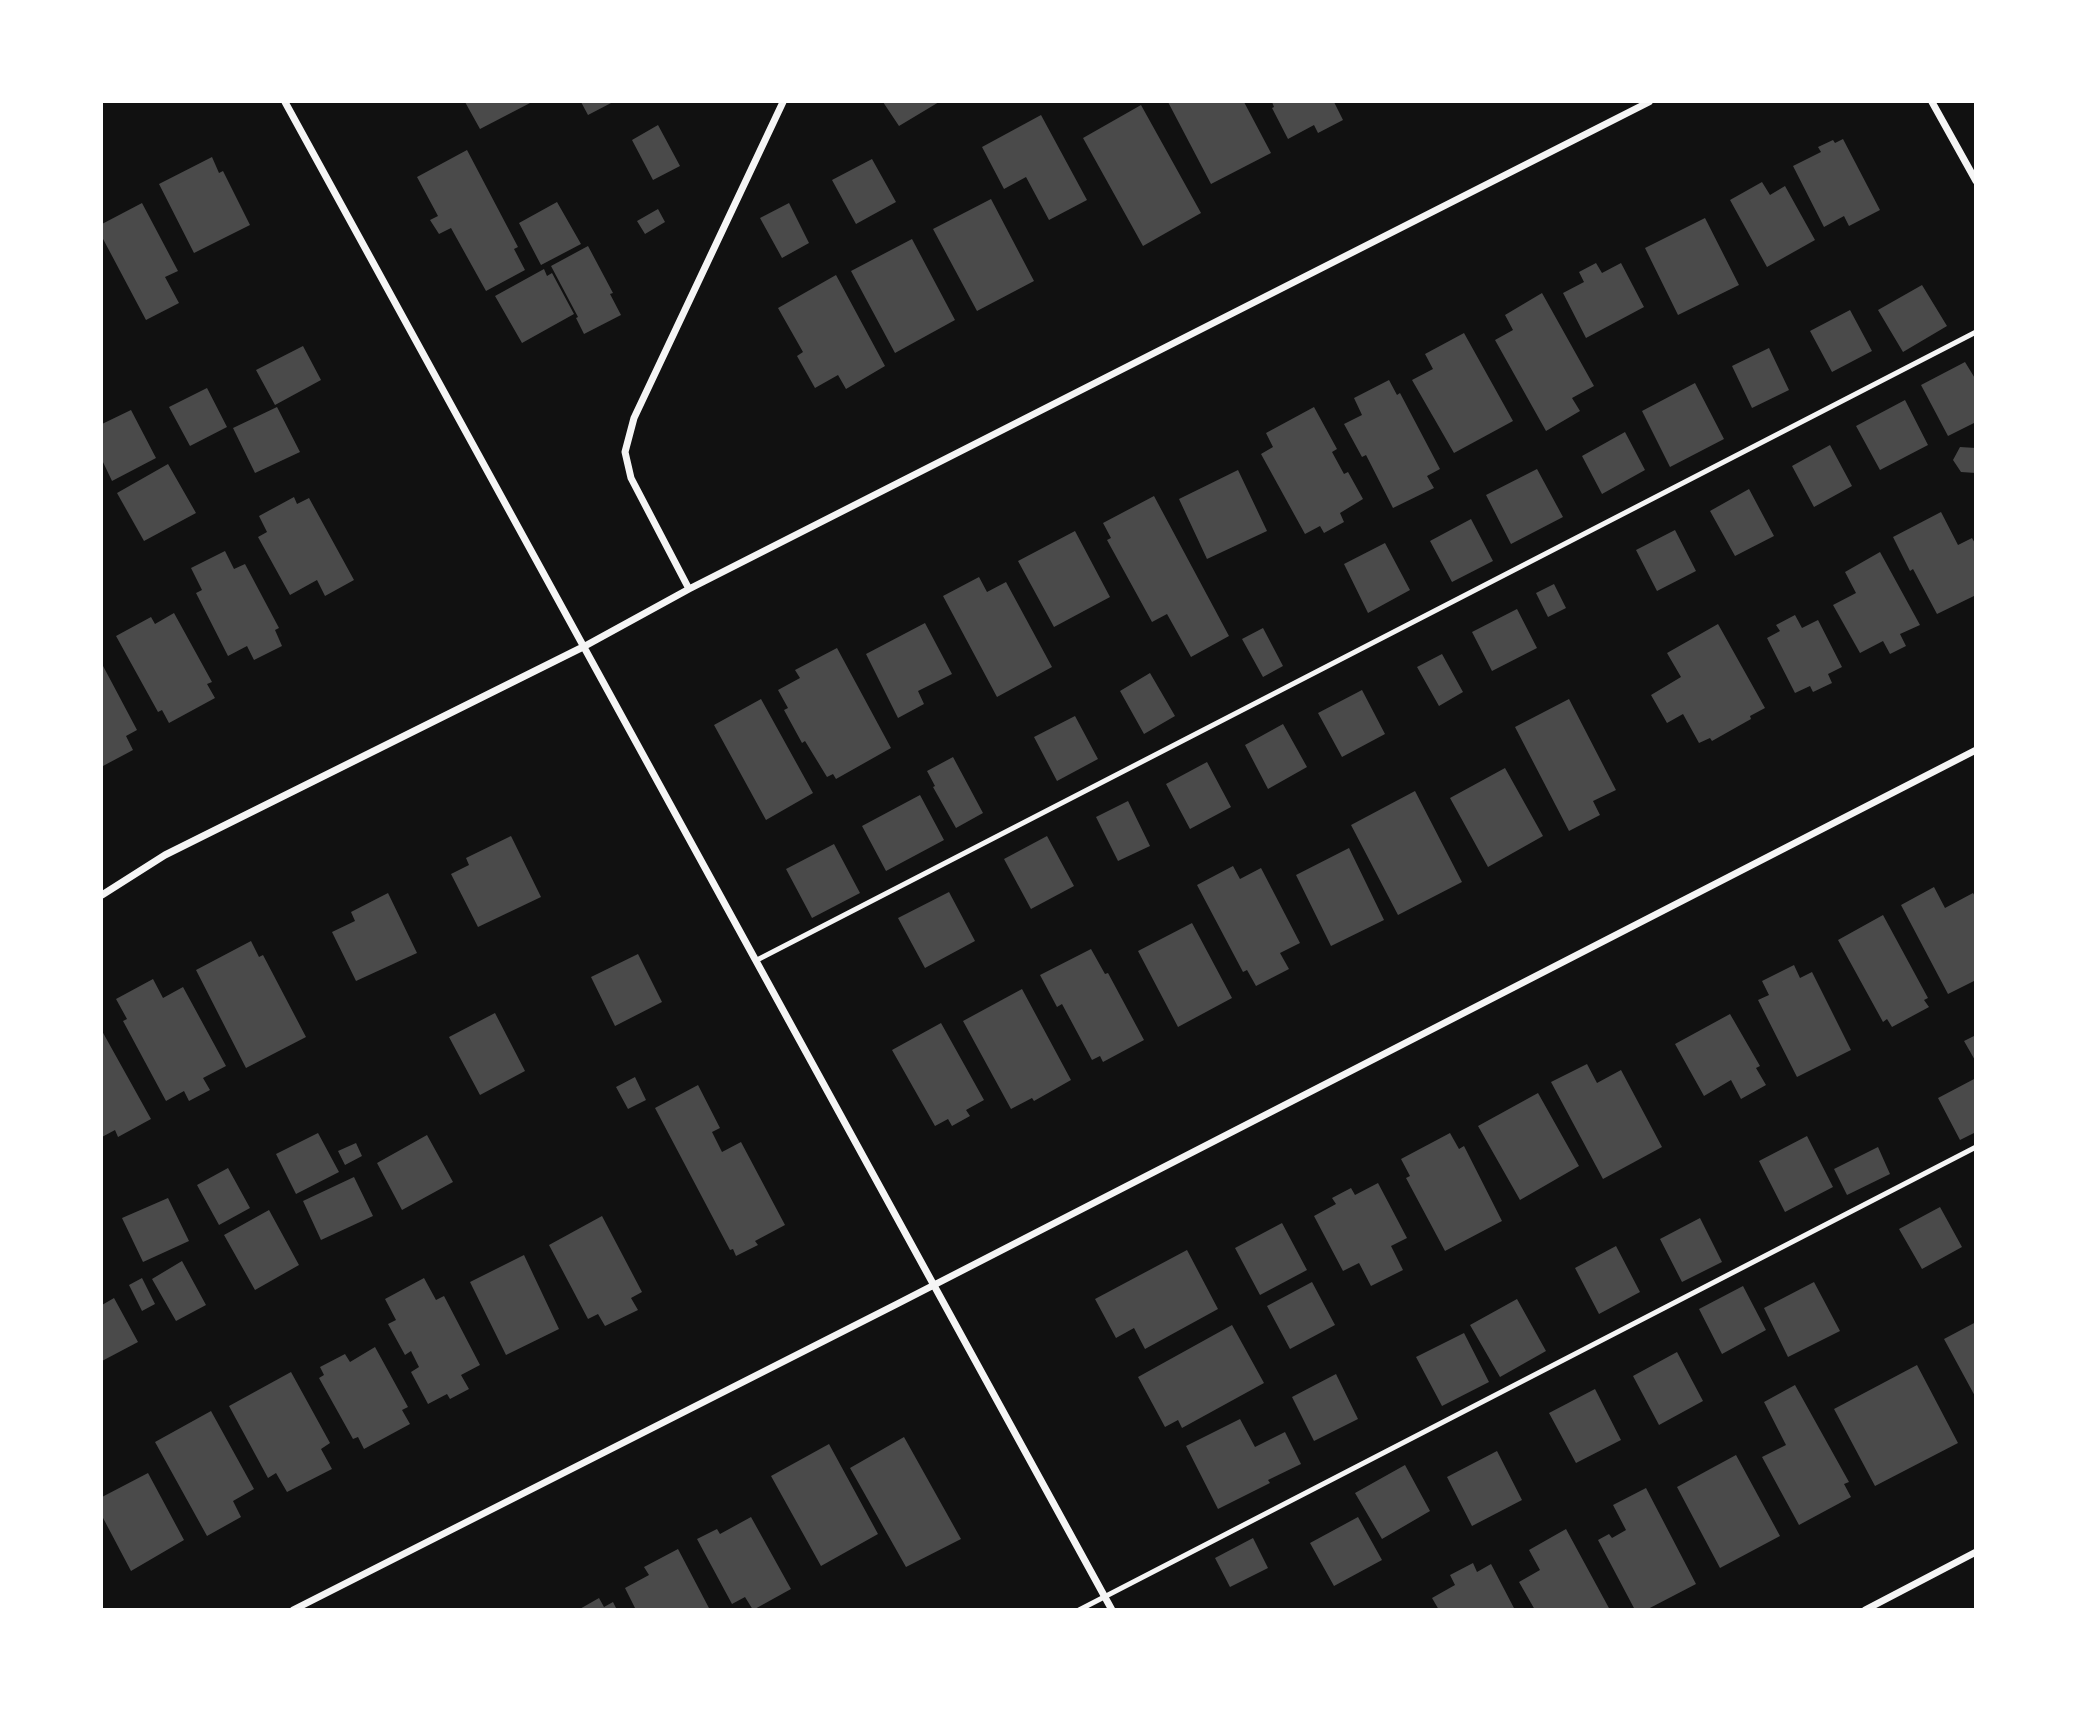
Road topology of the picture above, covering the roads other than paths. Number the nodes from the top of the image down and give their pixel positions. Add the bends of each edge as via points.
1 (285, 102) edge
2 (783, 102) edge
3 (1649, 102) edge
4 (1932, 102) edge
5 (1976, 181) edge
6 (1976, 332) edge
7 (690, 589) junction
8 (585, 646) junction
9 (1976, 750) edge
10 (102, 895) edge
11 (757, 960) junction
12 (1976, 1147) edge
13 (933, 1285) junction
14 (1976, 1552) edge
15 (1105, 1596) junction
16 (293, 1609) edge
17 (1079, 1609) edge
18 (1112, 1609) edge
19 (1865, 1609) edge

1 - 8 street
2 - 7 street via 634,418 625,452 631,478
3 - 7 street
4 - 5 street
6 - 11 lane
7 - 8 street
8 - 10 street via 165,855
8 - 11 street
9 - 13 street
11 - 13 street
12 - 15 lane
13 - 15 street
13 - 16 street
14 - 19 street
15 - 17 lane
15 - 18 street

